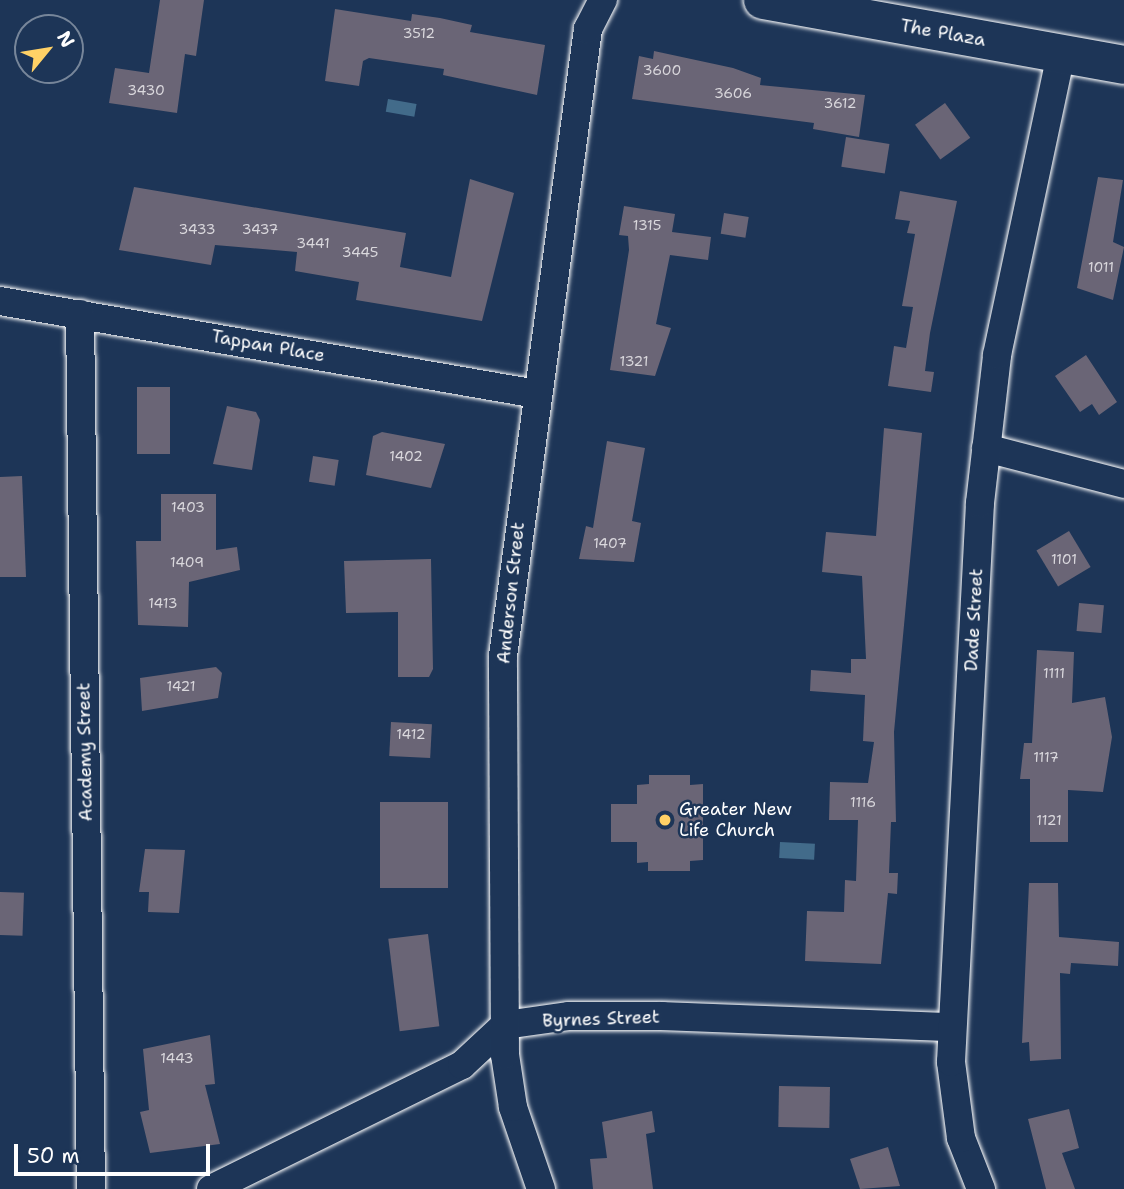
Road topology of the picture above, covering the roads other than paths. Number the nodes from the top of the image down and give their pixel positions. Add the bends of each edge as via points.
1 (603, 0) edge
2 (763, 0) edge
3 (1061, 54) junction
4 (1124, 65) edge
5 (0, 301) edge
6 (80, 314) junction
7 (537, 394) junction
8 (986, 448) junction
9 (1124, 484) edge
10 (505, 1025) junction
11 (952, 1027) junction
12 (91, 1189) edge
13 (211, 1189) edge
14 (541, 1189) edge
15 (981, 1189) edge

1 - 7 street, Anderson Street via 588,29
2 - 3 main road, The Plaza
3 - 4 main road, The Plaza
3 - 8 street, Dade Street via 998,355
5 - 6 street, Tappan Place
6 - 7 street, Tappan Place
6 - 12 street, Academy Street
7 - 10 street, Anderson Street via 503,656
8 - 9 street
8 - 11 street, Dade Street
10 - 11 street, Byrnes Street via 569,1016 662,1016
10 - 13 street via 462,1065
10 - 14 street, Anderson Street via 513,1107
11 - 15 street, Dade Street via 954,1100

